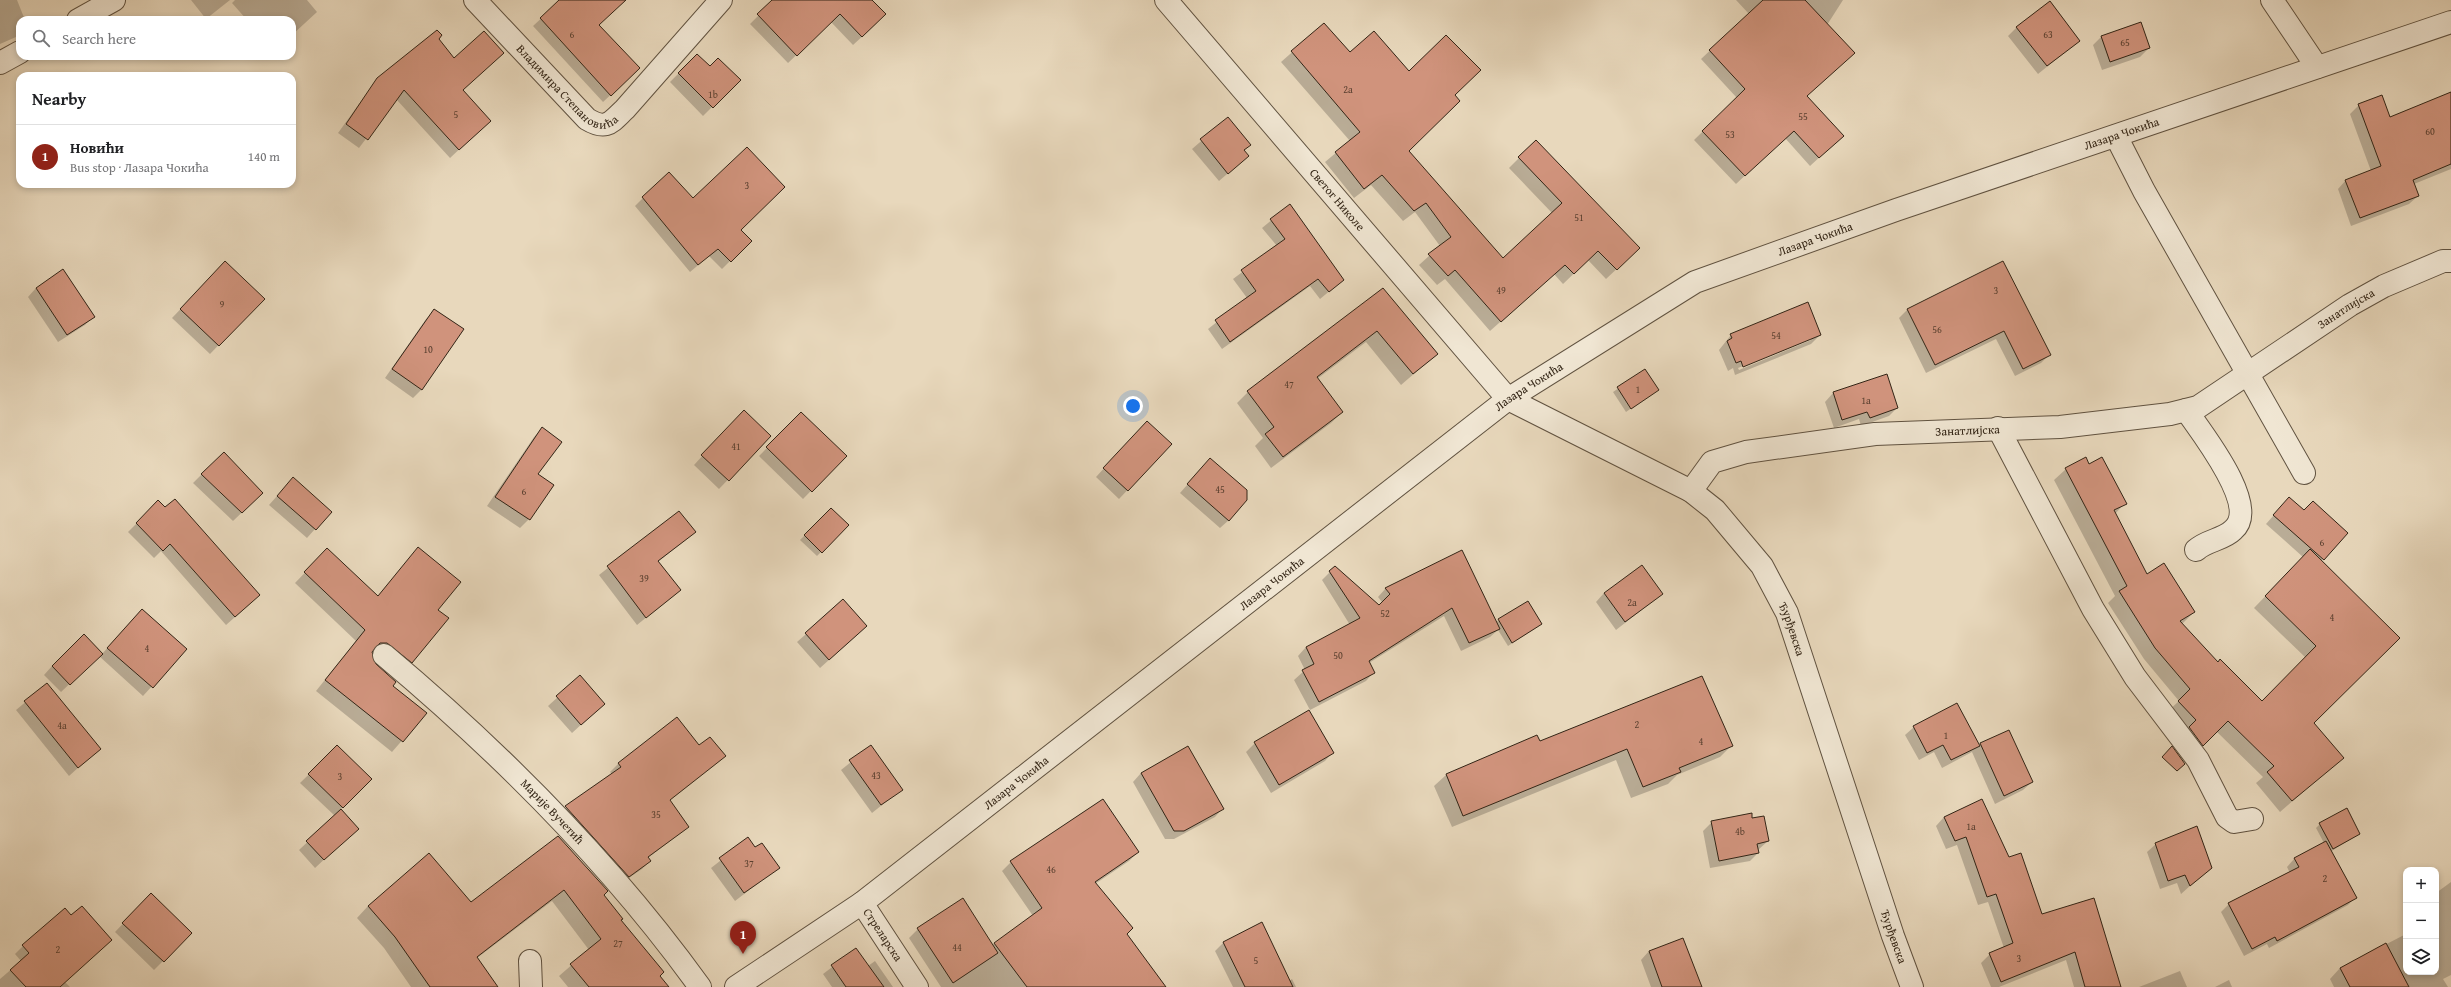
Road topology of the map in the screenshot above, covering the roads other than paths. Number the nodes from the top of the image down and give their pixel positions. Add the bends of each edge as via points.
1 (114, 0) edge
2 (476, 0) edge
3 (722, 0) edge
4 (1166, 0) edge
5 (2272, 0) edge
6 (85, 16) edge
7 (2451, 22) edge
8 (16, 54) edge
9 (0, 64) edge
10 (2317, 67) junction
11 (2116, 136) junction
12 (2451, 261) edge
13 (2248, 372) junction
14 (1508, 399) junction
15 (2186, 410) junction
16 (1998, 428) junction
17 (2304, 473) dead end
18 (1691, 491) junction
19 (2196, 550) dead end
20 (384, 655) dead end
21 (2252, 819) dead end
22 (862, 903) junction
23 (530, 961) dead end
24 (531, 987) edge
25 (700, 987) edge
26 (736, 987) edge
27 (917, 987) edge
28 (1912, 987) edge

1 - 6 street
2 - 3 street, Владимира Степановића via 587,119 603,126 609,124 625,109
4 - 14 street, Светог Николе
5 - 10 street
7 - 10 street, Лазара Чокића
8 - 9 street
10 - 11 street, Лазара Чокића
11 - 13 street via 2144,191
11 - 14 street, Лазара Чокића via 1896,210 1695,282
12 - 13 street, Занатлијска via 2443,261 2384,286 2350,305
13 - 15 street, Занатлијска via 2198,407
13 - 17 street
14 - 18 street, Ђурђевска
14 - 22 street, Лазара Чокића
15 - 16 street, Занатлијска via 2060,427
15 - 19 street via 2221,462 2237,493 2241,513 2241,521 2233,531 2212,539
16 - 18 street, Занатлијска via 1875,434 1746,452 1712,462
16 - 21 street via 2093,609 2135,677 2198,760 2227,817 2234,822
18 - 28 street, Ђурђевска via 1715,510 1762,566 1787,613
20 - 25 street, Марије Вучетић via 483,741 561,820 602,864
22 - 26 street, Лазара Чокића
22 - 27 street, Стреларска
23 - 24 street

